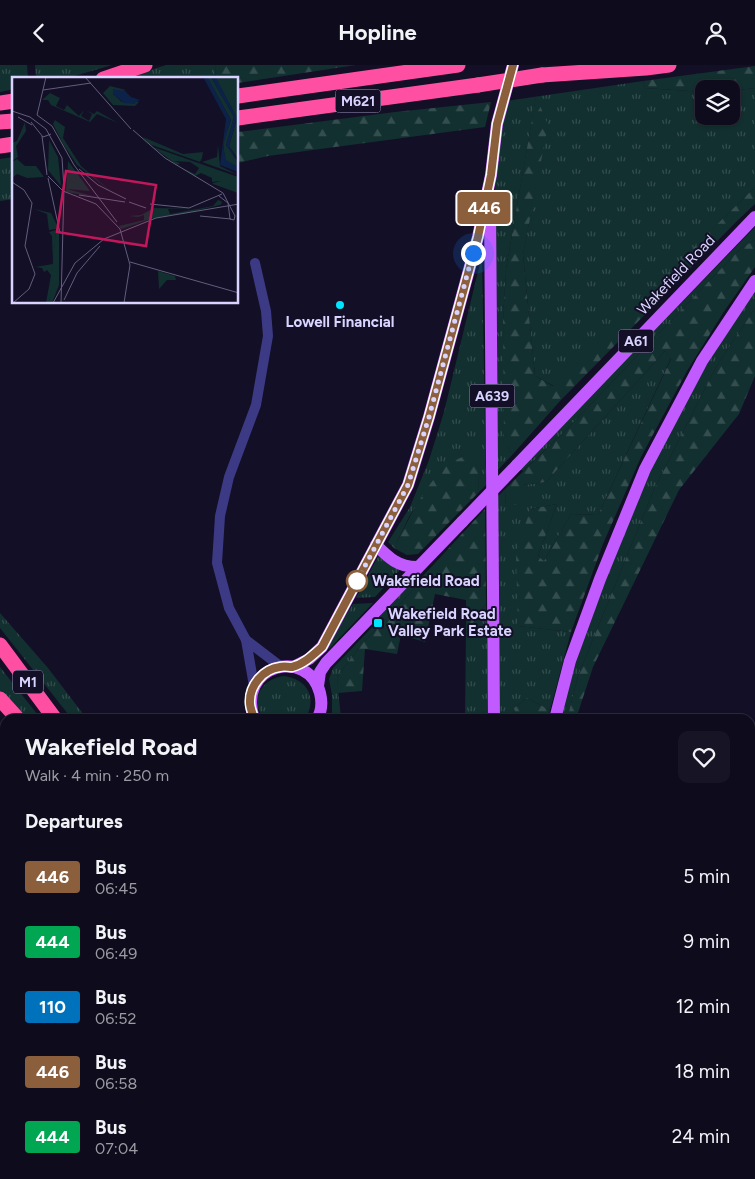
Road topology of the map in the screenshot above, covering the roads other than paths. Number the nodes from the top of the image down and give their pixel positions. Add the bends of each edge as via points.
1 (145, 65) edge
2 (458, 65) edge
3 (513, 65) edge
4 (594, 65) edge
5 (670, 65) edge
6 (542, 75) junction
7 (109, 77) edge
8 (239, 96) edge
9 (239, 118) edge
10 (491, 175) junction
11 (755, 217) edge
12 (255, 263) dead end
13 (755, 281) edge
14 (376, 545) junction
15 (417, 567) junction
16 (246, 640) junction
17 (0, 645) edge
18 (286, 667) junction
19 (254, 686) junction
20 (318, 686) junction
21 (0, 699) edge
22 (14, 714) edge
23 (51, 714) edge
24 (253, 714) edge
25 (320, 714) edge
26 (494, 714) edge
27 (556, 714) edge

1 - 7 highway
2 - 8 highway, M621
3 - 10 main road via 497,124
4 - 6 highway, M621
5 - 6 highway, M621
6 - 9 highway, M621, bridge
10 - 14 main road via 478,237 408,485
10 - 26 main road, A639
11 - 15 main road, Wakefield Road / A61, bridge
12 - 16 street via 268,336 256,405 229,477 220,516 218,563 229,608
13 - 27 main road via 702,361 645,469 570,661
14 - 15 main road via 395,562 405,567
14 - 18 main road via 322,647 309,659
15 - 20 main road, Wakefield Road / A61 via 326,663 320,672
16 - 18 street
16 - 19 street
17 - 23 highway, M1
18 - 19 main road via 265,673
18 - 20 main road via 303,670
19 - 24 main road via 250,704
20 - 25 main road, Wakefield Road / A61 via 322,700
21 - 22 highway, M1

